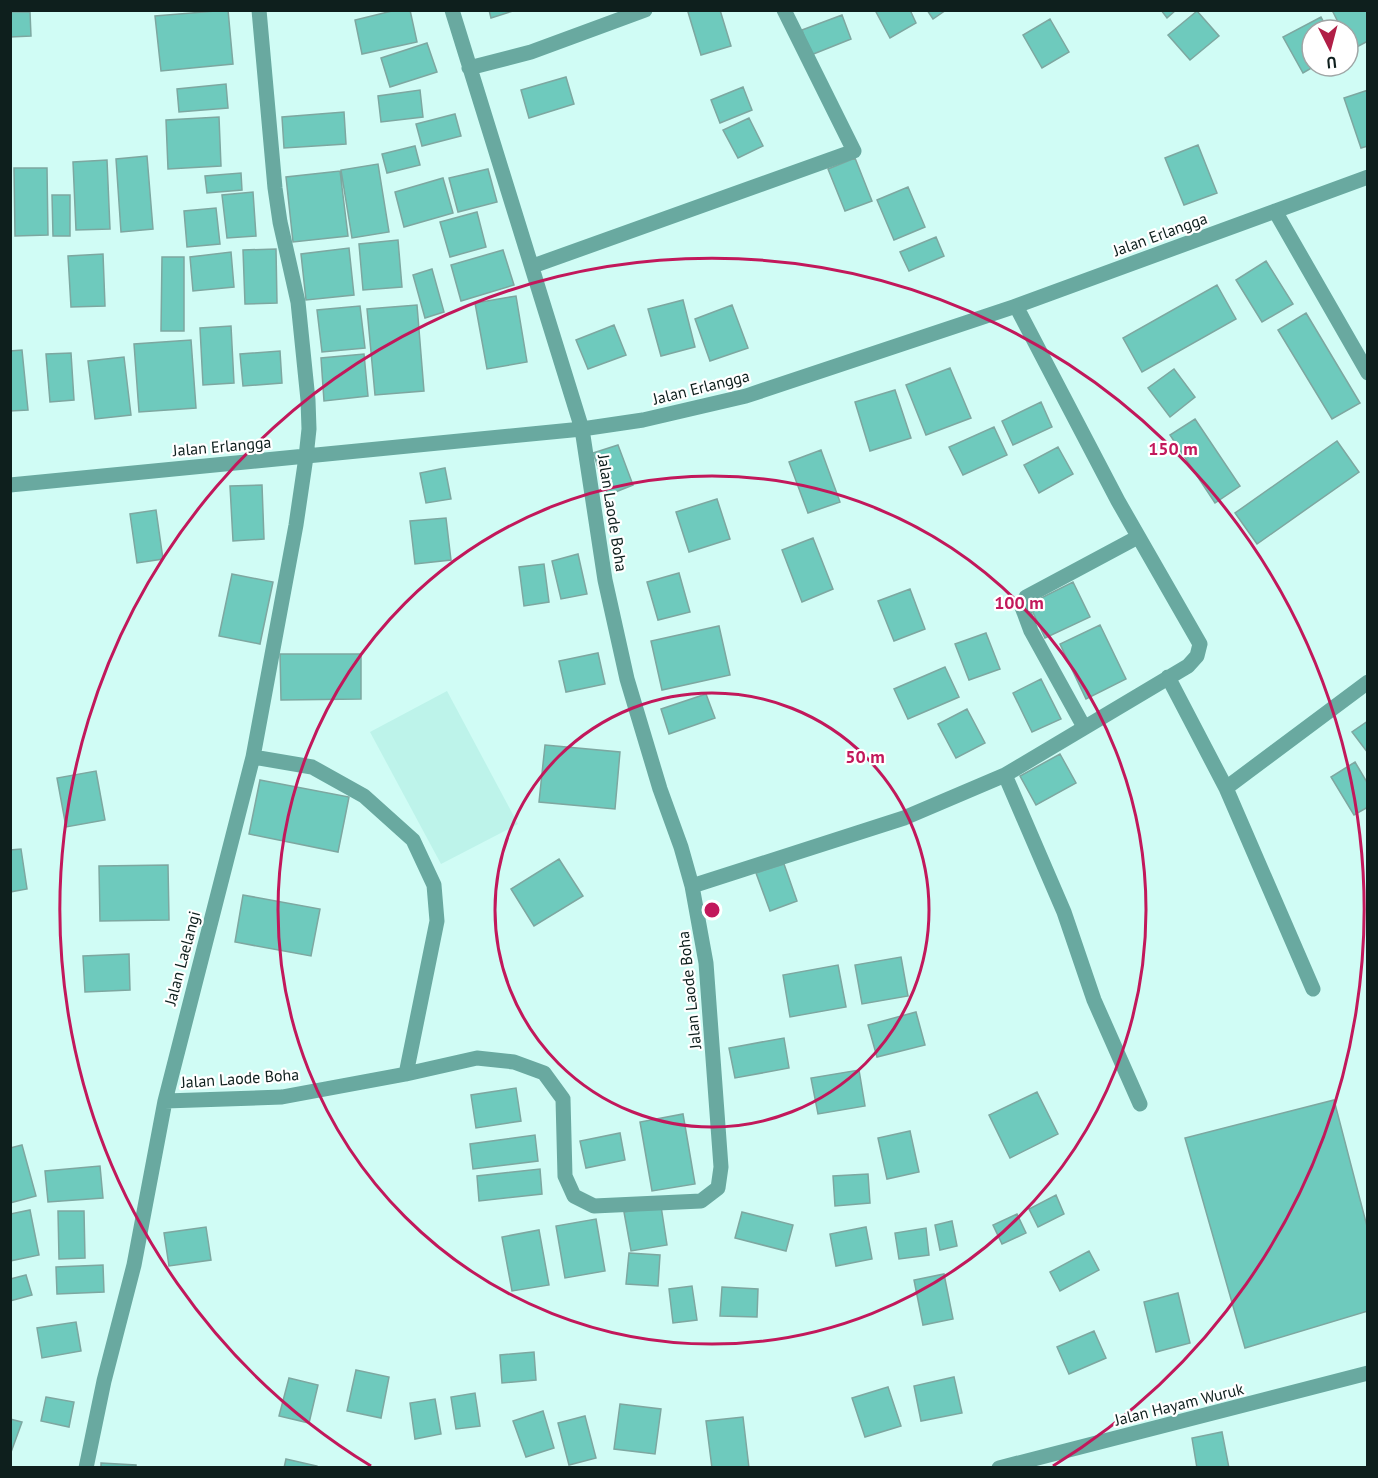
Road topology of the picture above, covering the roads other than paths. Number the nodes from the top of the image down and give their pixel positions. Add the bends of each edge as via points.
1 (259, 10) edge
2 (452, 10) edge
3 (645, 10) edge
4 (784, 10) edge
5 (469, 68) junction
6 (1368, 177) edge
7 (1275, 211) junction
8 (532, 266) junction
9 (1016, 306) junction
10 (1368, 372) edge
11 (582, 429) junction
12 (306, 457) junction
13 (10, 485) edge
14 (1138, 537) junction
15 (1168, 677) junction
16 (1368, 682) edge
17 (1084, 727) junction
18 (254, 757) junction
19 (1005, 775) junction
20 (1226, 788) junction
21 (692, 886) junction
22 (1313, 989) dead end
23 (406, 1074) junction
24 (165, 1101) junction
25 (1140, 1104) dead end
26 (1368, 1374) edge
27 (86, 1467) edge
28 (999, 1467) edge

1 - 12 street, Jalan Laelangi via 275,188 298,302 305,368 309,419
2 - 5 street, Jalan Laode Boha
3 - 5 street via 531,52
4 - 8 street via 854,151
5 - 8 street, Jalan Laode Boha
6 - 7 street, Jalan Erlangga
7 - 9 street, Jalan Erlangga
7 - 10 street
8 - 11 street, Jalan Laode Boha
9 - 11 street, Jalan Erlangga via 746,396 643,420
9 - 14 street
11 - 12 street, Jalan Erlangga
11 - 21 street, Jalan Laode Boha via 605,580 627,679
12 - 13 street, Jalan Erlangga
12 - 18 street, Jalan Laelangi
14 - 15 street via 1200,644 1197,657
14 - 17 street via 1026,597 1022,607 1031,631
15 - 17 street
15 - 20 street
16 - 20 street
17 - 19 street
18 - 23 street via 312,767 364,796 413,840 435,885 437,921
18 - 24 street, Jalan Laelangi
19 - 21 street via 904,818
19 - 25 street via 1064,912 1094,1000
20 - 22 street
21 - 23 street, Jalan Laode Boha via 706,963 721,1167 718,1188 701,1201 594,1206 574,1196 565,1176 563,1098 544,1073 514,1062 477,1058
23 - 24 street, Jalan Laode Boha via 282,1097
24 - 27 street, Jalan Laelangi via 134,1265
26 - 28 street, Jalan Hayam Wuruk

